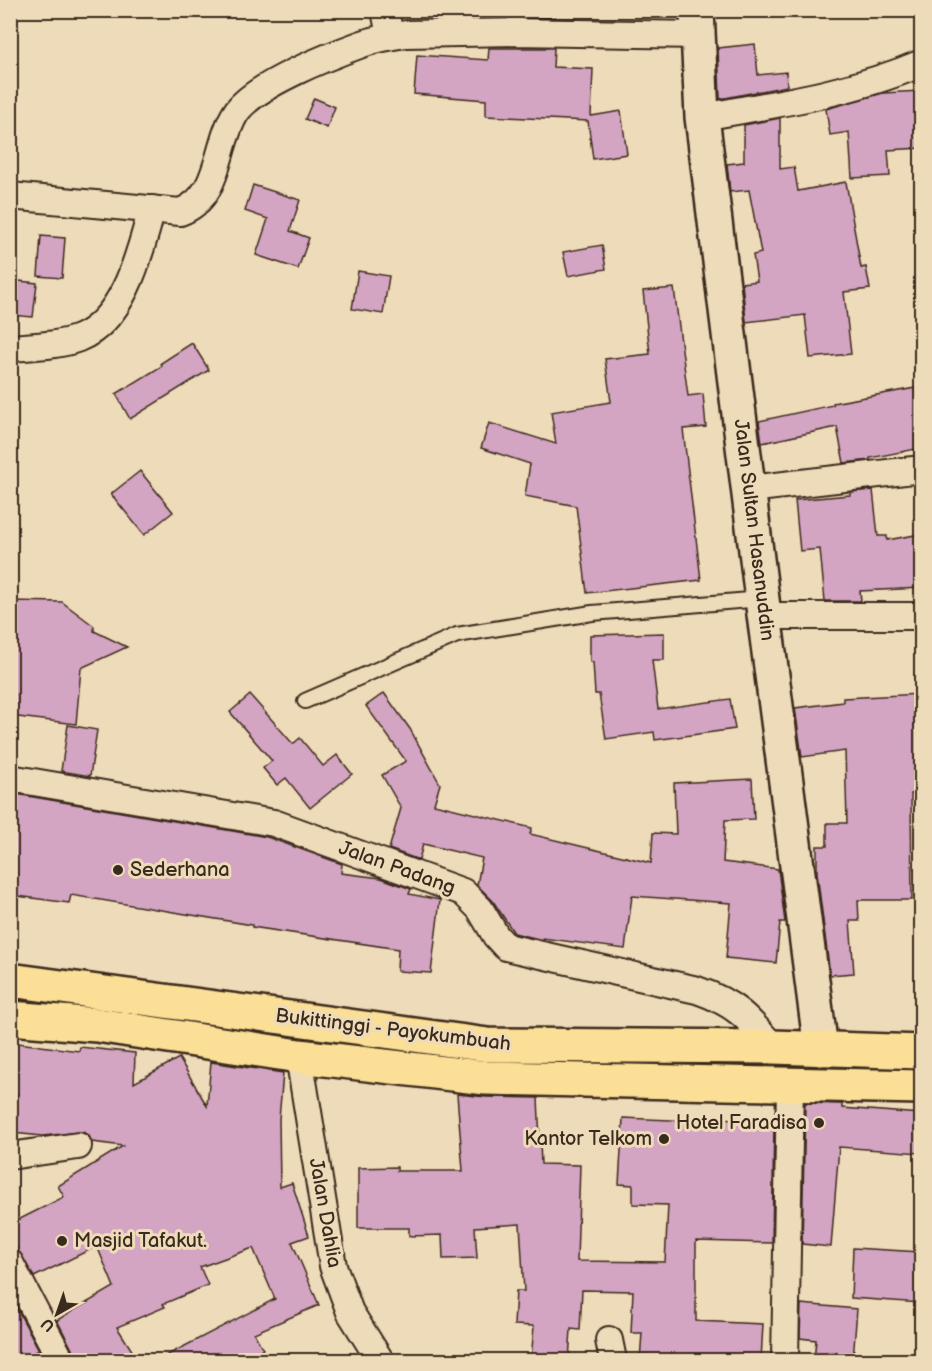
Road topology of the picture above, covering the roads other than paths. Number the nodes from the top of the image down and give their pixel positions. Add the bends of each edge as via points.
1 (385, 10) edge
2 (516, 21) edge
3 (698, 23) edge
4 (390, 36) junction
5 (921, 63) edge
6 (702, 117) junction
7 (10, 196) edge
8 (152, 209) junction
9 (10, 348) edge
10 (921, 469) edge
11 (749, 489) junction
12 (763, 608) junction
13 (921, 616) edge
14 (305, 701) dead end
15 (10, 778) edge
16 (10, 980) edge
17 (10, 1018) edge
18 (773, 1047) junction
19 (821, 1049) junction
20 (921, 1052) edge
21 (299, 1056) junction
22 (790, 1085) junction
23 (921, 1087) edge
24 (78, 1146) dead end
25 (10, 1156) edge
26 (10, 1263) edge
27 (53, 1358) edge
28 (380, 1360) edge
29 (784, 1360) edge

1 - 4 street
2 - 3 street
2 - 4 street
3 - 6 street, Jalan Sultan Hasanuddin
4 - 8 street via 363,43 298,71 253,96 237,111 203,196 180,212
5 - 6 street via 813,98
6 - 11 street, Jalan Sultan Hasanuddin
7 - 8 street
8 - 9 street via 128,285 108,317 81,337 56,344
10 - 11 street
11 - 12 street, Jalan Sultan Hasanuddin
12 - 13 street
12 - 14 lane via 592,613 457,635
12 - 19 street, Jalan Sultan Hasanuddin
15 - 18 street, Jalan Padang via 274,823 463,892 506,947 715,996 748,1018
16 - 18 highway, Bukittinggi - Payokumbuah via 488,1045
17 - 21 highway, Bukittinggi - Payokumbuah via 97,1025
18 - 19 highway, Bukittinggi - Payokumbuah
19 - 20 highway, Bukittinggi - Payokumbuah
21 - 22 highway, Bukittinggi - Payokumbuah via 486,1078
21 - 28 street, Jalan Dahlia via 333,1266 350,1312
22 - 23 highway, Bukittinggi - Payokumbuah
22 - 29 street
24 - 25 street
26 - 27 street

